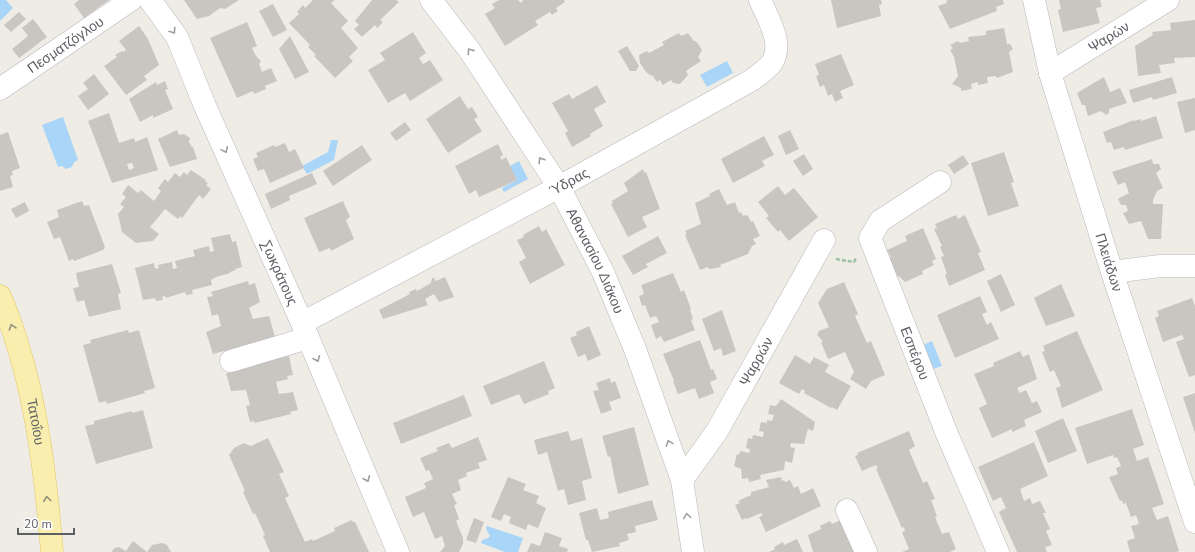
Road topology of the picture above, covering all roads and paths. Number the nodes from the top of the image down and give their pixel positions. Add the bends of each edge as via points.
1 (131, 0) edge
2 (150, 0) edge
3 (431, 0) edge
4 (760, 0) edge
5 (1034, 0) edge
6 (1168, 0) edge
7 (1050, 73) junction
8 (0, 89) edge
9 (940, 182) dead end
10 (558, 187) junction
11 (870, 238) junction
12 (820, 247) joint
13 (1195, 266) edge
14 (1112, 272) junction
15 (0, 296) edge
16 (305, 331) junction
17 (231, 361) dead end
18 (682, 480) junction
19 (847, 510) dead end
20 (1195, 522) edge
21 (52, 552) edge
22 (398, 552) edge
23 (693, 552) edge
24 (866, 552) edge
25 (998, 552) edge

1 - 8 street, Πεσματζόγλου
2 -> 16 street, Σωκράτους via 177,37
10 -> 3 street, Αθανασίου Διάκου via 470,51
4 - 10 street, Ύδρας via 778,50 771,64 752,80
5 - 7 street, Πλειάδων
6 - 7 street, Ψαρών
7 - 14 street, Πλειάδων
9 - 11 street via 880,221
10 - 16 street, Ύδρας
18 -> 10 street, Αθανασίου Διάκου via 635,348 603,272
11 - 12 path via 854,262
11 - 25 street, Εσπέρου via 947,434
12 - 18 street, Ψαρρών via 717,431
13 - 14 street via 1160,266
14 - 20 street, Πλειάδων
21 -> 15 main road, Τατοΐου via 34,414 21,359
16 - 17 street, Ύδρας
16 -> 22 street, Σωκράτους
23 -> 18 street, Αθανασίου Διάκου
19 - 24 street

